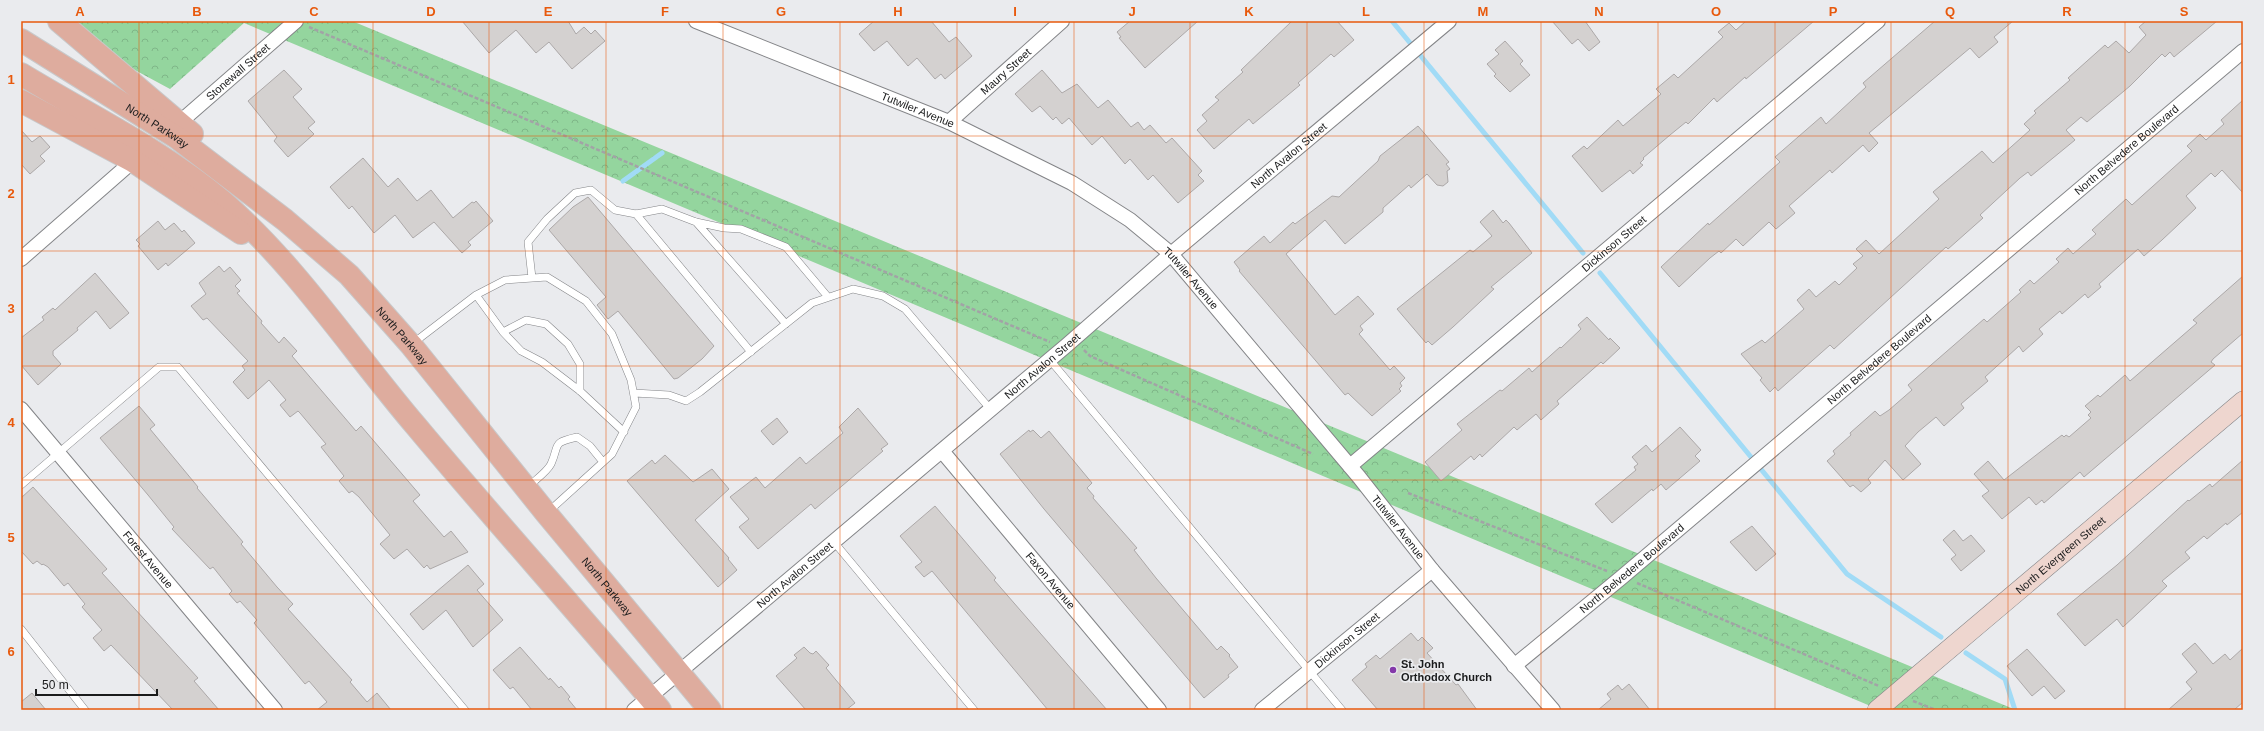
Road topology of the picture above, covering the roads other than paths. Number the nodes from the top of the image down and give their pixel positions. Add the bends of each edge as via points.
1 (58, 21) edge
2 (296, 21) edge
3 (696, 21) edge
4 (1062, 21) edge
5 (1449, 21) edge
6 (1878, 21) edge
7 (21, 40) edge
8 (2243, 50) edge
9 (21, 74) edge
10 (21, 101) edge
11 (949, 122) junction
12 (179, 123) junction
13 (133, 161) junction
14 (636, 214) junction
15 (285, 220) junction
16 (696, 222) junction
17 (274, 254) junction
18 (1171, 254) junction
19 (21, 259) edge
20 (532, 278) junction
21 (476, 295) junction
22 (828, 297) junction
23 (786, 324) junction
24 (503, 332) junction
25 (411, 345) junction
26 (751, 352) junction
27 (1050, 360) junction
28 (580, 391) junction
29 (634, 393) junction
30 (2243, 401) edge
31 (21, 409) edge
32 (991, 410) junction
33 (624, 432) junction
34 (942, 451) junction
35 (58, 453) junction
36 (603, 462) junction
37 (1350, 466) junction
38 (21, 485) edge
39 (526, 488) junction
40 (546, 513) junction
41 (834, 542) junction
42 (1432, 570) junction
43 (21, 629) edge
44 (1514, 666) junction
45 (678, 672) junction
46 (1308, 672) junction
47 (648, 706) edge
48 (85, 710) edge
49 (275, 710) edge
50 (466, 710) edge
51 (710, 710) edge
52 (974, 710) edge
53 (1159, 710) edge
54 (1262, 710) edge
55 (1342, 710) edge
56 (1553, 710) edge
57 (1877, 710) edge

1 - 12 main road
2 - 12 street, Stonewall Street
3 - 11 street, Tutwiler Avenue
4 - 11 street, Maury Street
5 - 18 street, North Avalon Street
6 - 37 street, Dickinson Street
7 - 15 main road, North Parkway via 176,137
8 - 44 street, North Belvedere Boulevard
9 - 17 main road via 133,140 194,180 246,223
10 - 13 main road
11 - 18 street, Tutwiler Avenue via 1072,183 1130,220
12 - 15 main road
13 - 17 main road via 190,201
13 - 19 street
14 - 16 lane via 662,209
14 - 20 lane via 615,210 592,190 575,193 547,219 528,242
14 - 26 lane
15 - 25 main road, North Parkway via 349,275
16 - 22 lane via 724,228 741,228 786,247
16 - 23 lane
17 - 47 main road
18 - 27 street, North Avalon Street
18 - 37 street, Tutwiler Avenue
20 - 21 lane via 505,280
20 - 29 lane via 547,277 586,301 612,334
21 - 24 lane
21 - 25 lane
22 - 23 lane via 812,303
22 - 32 lane via 853,289 883,296 905,309
23 - 26 lane
24 - 28 lane via 521,351 542,362
24 - 28 lane via 526,320 546,324 568,344 580,364
25 - 39 main road, North Parkway
26 - 29 lane via 686,401 669,395
27 - 32 street, North Avalon Street
27 - 46 lane
28 - 33 lane
29 - 33 lane via 636,407
30 - 57 street, North Evergreen Street
31 - 35 street, Forest Avenue
32 - 34 street, North Avalon Street
33 - 36 lane via 612,454
34 - 41 street, North Avalon Street
34 - 53 street, Faxon Avenue
35 - 38 lane
35 - 49 street, Forest Avenue
35 - 50 lane via 159,367 178,367
36 - 39 lane via 590,446 577,437 562,440 555,448 550,465
36 - 40 lane
37 - 42 street, Tutwiler Avenue
39 - 40 main road, North Parkway
40 - 45 main road, North Parkway
41 - 45 street, North Avalon Street
41 - 52 lane
42 - 44 street, Tutwiler Avenue
42 - 46 street, Dickinson Street
43 - 48 lane
44 - 56 street, Tutwiler Avenue
45 - 47 street, North Avalon Street
45 - 51 main road, North Parkway
46 - 54 street, Dickinson Street
46 - 55 lane

